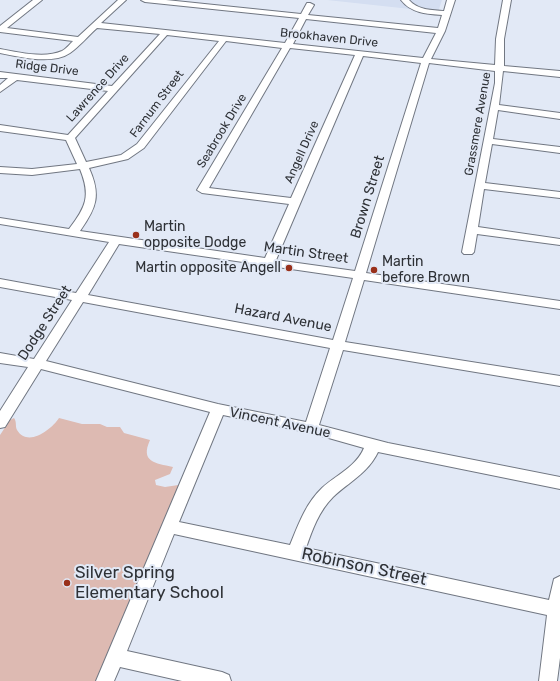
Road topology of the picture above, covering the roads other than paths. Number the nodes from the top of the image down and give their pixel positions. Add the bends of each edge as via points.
1 (38, 0) edge
2 (122, 0) edge
3 (145, 0) edge
4 (405, 0) edge
5 (451, 0) edge
6 (507, 0) edge
7 (310, 5) dead end
8 (447, 13) junction
9 (304, 17) junction
10 (0, 18) edge
11 (11, 21) junction
12 (25, 24) dead end
13 (95, 25) junction
14 (0, 30) edge
15 (441, 31) junction
16 (166, 32) junction
17 (225, 38) junction
18 (79, 39) junction
19 (288, 45) junction
20 (0, 51) edge
21 (360, 53) junction
22 (426, 60) junction
23 (500, 68) junction
24 (560, 74) edge
25 (0, 75) edge
26 (16, 76) junction
27 (0, 89) edge
28 (114, 89) junction
29 (494, 107) junction
30 (560, 116) edge
31 (0, 128) edge
32 (70, 138) junction
33 (487, 141) junction
34 (560, 150) edge
35 (82, 166) junction
36 (0, 170) edge
37 (479, 185) junction
38 (560, 195) edge
39 (294, 202) junction
40 (0, 221) edge
41 (472, 230) junction
42 (73, 232) junction
43 (116, 240) junction
44 (560, 242) edge
45 (468, 252) dead end
46 (269, 262) junction
47 (359, 276) junction
48 (0, 283) edge
49 (81, 297) junction
50 (560, 305) edge
51 (338, 345) junction
52 (0, 358) edge
53 (38, 364) junction
54 (560, 381) edge
55 (218, 409) junction
56 (0, 423) edge
57 (311, 428) junction
58 (372, 445) junction
59 (560, 483) edge
60 (168, 526) junction
61 (296, 552) junction
62 (560, 584) edge
63 (558, 609) edge
64 (115, 657) junction
65 (105, 681) edge
66 (222, 681) edge
67 (548, 681) edge

1 - 11 street
2 - 13 street
3 - 9 street
4 - 8 street via 416,9
5 - 8 street, Brown Street
6 - 23 street, Grassmere Avenue via 500,39
7 - 9 street, Seabrook Drive
8 - 15 street, Brown Street
9 - 15 street
9 - 19 street, Seabrook Drive
10 - 11 street
11 - 12 street
11 - 14 street
13 - 16 street, Brookhaven Drive
13 - 18 street via 84,30
14 - 18 street
15 - 22 street, Brown Street
16 - 17 street, Brookhaven Drive
16 - 28 street, Lawrence Drive
17 - 19 street, Brookhaven Drive
17 - 35 street, Farnum Street via 140,149 124,157
18 - 20 street via 66,52 57,56
19 - 21 street, Brookhaven Drive
19 - 39 street, Seabrook Drive via 202,190
21 - 22 street, Brookhaven Drive
21 - 39 street, Angell Drive
22 - 23 street, Brookhaven Drive
22 - 47 street, Brown Street
23 - 24 street, Brookhaven Drive
23 - 29 street, Grassmere Avenue
25 - 26 street, Ridge Drive
26 - 27 street
26 - 28 street, Ridge Drive
28 - 32 street, Lawrence Drive
29 - 30 street
29 - 33 street, Grassmere Avenue
31 - 32 street
32 - 35 street, Lawrence Drive
33 - 34 street
33 - 37 street, Grassmere Avenue
35 - 36 street, Farnum Street via 43,173
35 - 42 street, Lawrence Drive via 91,187 92,198 90,207
37 - 38 street
37 - 41 street, Grassmere Avenue
39 - 46 street, Angell Drive
40 - 42 street, Martin Street
41 - 44 street
41 - 45 street, Grassmere Avenue
42 - 43 street, Martin Street
43 - 46 street, Martin Street
43 - 49 street, Dodge Street
46 - 47 street, Martin Street
47 - 50 street, Martin Street
47 - 51 street, Brown Street
48 - 49 street, Hazard Avenue
49 - 51 street, Hazard Avenue
49 - 53 street, Dodge Street
51 - 54 street, Hazard Avenue
51 - 57 street, Brown Street
52 - 53 street, Vincent Avenue
53 - 55 street, Vincent Avenue
53 - 56 street, Dodge Street
55 - 57 street, Vincent Avenue
55 - 60 street
57 - 58 street, Vincent Avenue
58 - 59 street, Vincent Avenue
58 - 61 street via 370,453 356,471 326,494 318,504 309,518
60 - 61 street, Robinson Street
60 - 64 street
61 - 63 street, Robinson Street
62 - 63 street
63 - 67 street
64 - 65 street
64 - 66 street

